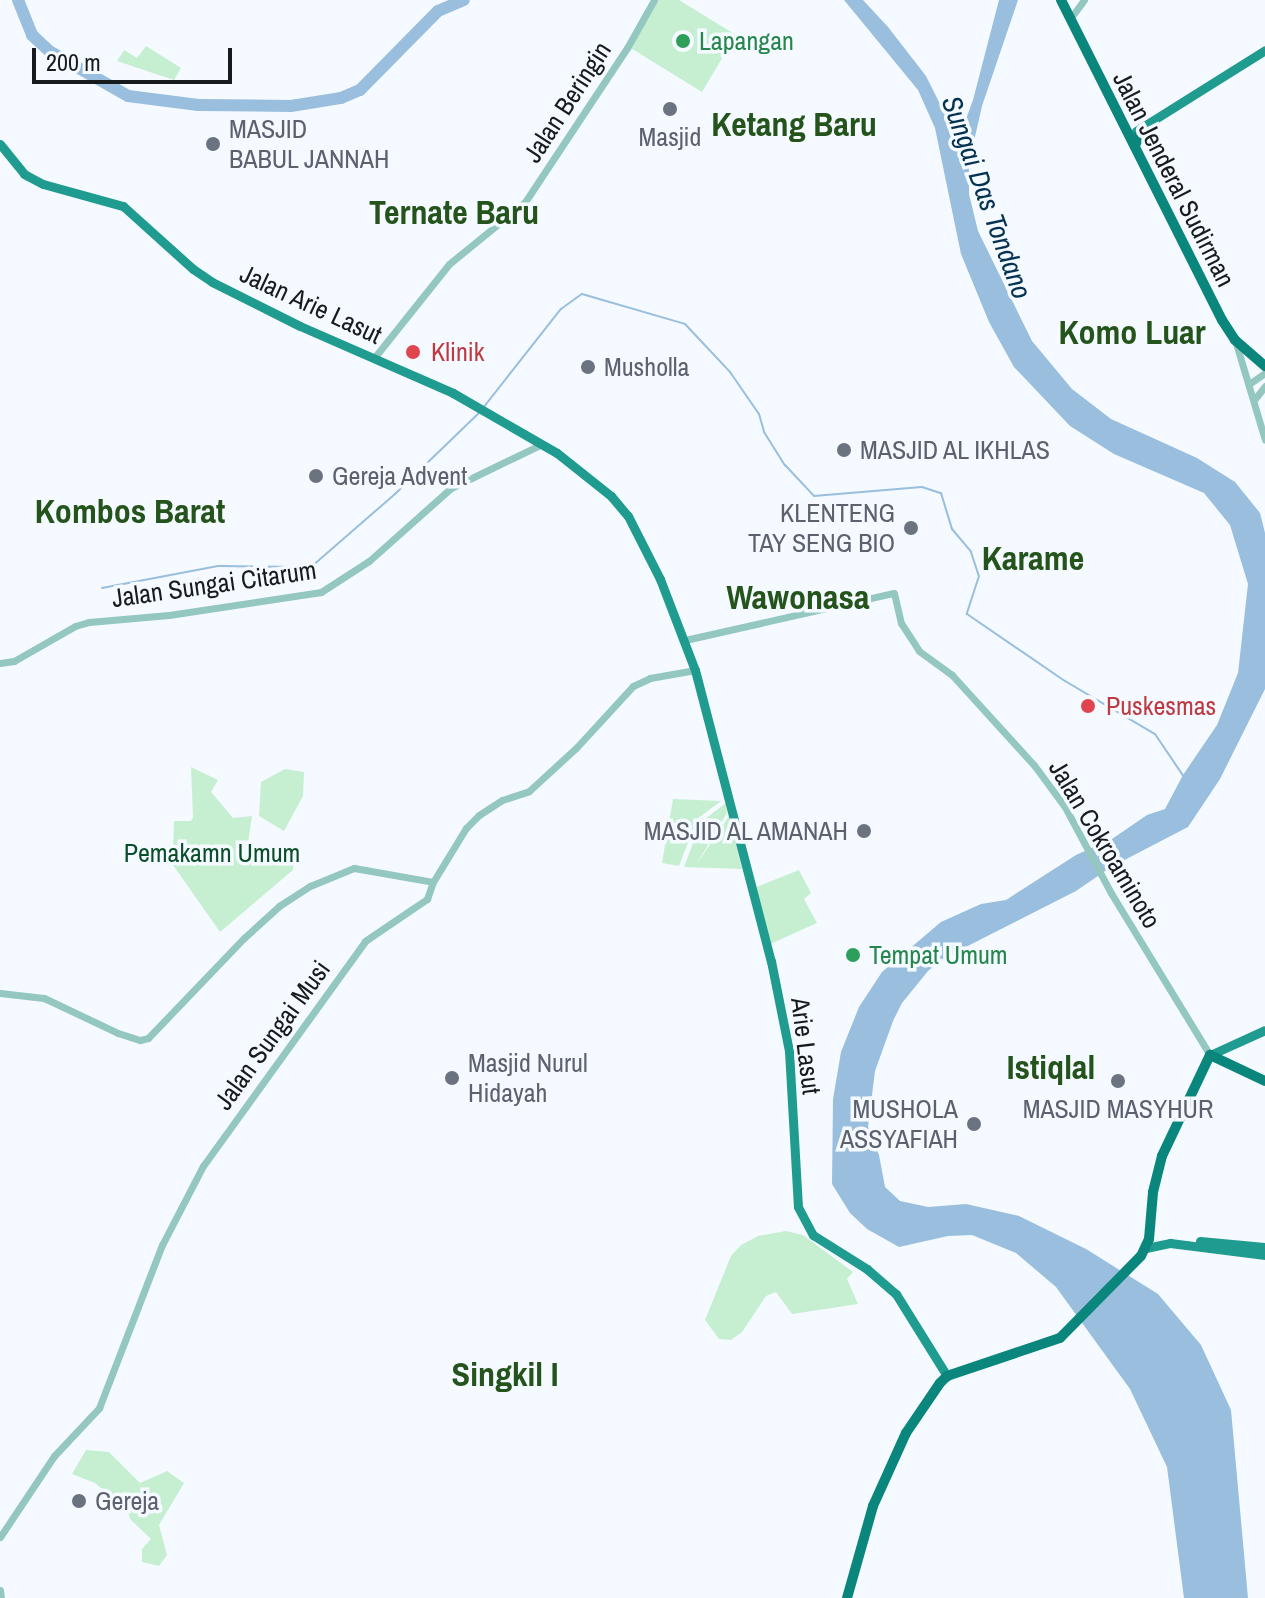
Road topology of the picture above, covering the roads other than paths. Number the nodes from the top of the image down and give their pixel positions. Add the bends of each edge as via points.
1 (654, 0) edge
2 (1061, 0) edge
3 (1084, 0) edge
4 (1070, 19) junction
5 (1265, 50) edge
6 (1142, 128) joint
7 (1132, 140) junction
8 (0, 144) edge
9 (1235, 340) junction
10 (374, 358) junction
11 (1265, 366) edge
12 (1265, 373) edge
13 (1249, 384) junction
14 (1265, 386) edge
15 (1254, 403) junction
16 (1265, 440) edge
17 (542, 444) junction
18 (685, 640) junction
19 (0, 663) edge
20 (695, 670) junction
21 (433, 882) junction
22 (0, 993) edge
23 (1265, 1030) edge
24 (1210, 1055) junction
25 (1265, 1081) edge
26 (1265, 1247) edge
27 (1145, 1248) junction
28 (1265, 1255) edge
29 (947, 1376) junction
30 (0, 1537) edge
31 (0, 1590) edge
32 (1, 1598) edge
33 (847, 1598) edge

1 - 10 street, Jalan Beringin via 525,202 449,264
2 - 4 highway, Jalan Jenderal Sudirman
3 - 4 street
4 - 7 highway, Jalan Jenderal Sudirman
5 - 6 main road
6 - 7 highway
7 - 9 highway, Jalan Jenderal Sudirman via 1186,254
8 - 10 main road, Jalan Arie Lasut via 24,174 43,184 123,206 212,282
9 - 11 highway, Jalan Jenderal Sudirman
9 - 13 street
10 - 17 main road, Jalan Arie Lasut via 453,393
12 - 13 street
13 - 15 street
14 - 15 street
15 - 16 street
17 - 18 main road, Jalan Arie Lasut via 589,477 628,516
17 - 19 street, Jalan Sungai Citarum via 451,488 369,561 321,592 89,622 14,661
18 - 20 main road, Jalan Arie Lasut
18 - 24 street, Jalan Cokroaminoto via 894,593 909,639 952,675 1034,765 1083,837
20 - 21 street, Jalan Sungai Musi via 633,686 529,791 502,800 471,822
20 - 29 main road, Arie Lasut via 782,1010 798,1207 813,1235 896,1294
21 - 22 street via 354,868 310,886 244,938 148,1038 118,1033 44,998
21 - 30 street, Jalan Sungai Musi via 424,902 365,941 214,1149 162,1245 99,1408 54,1456
23 - 24 main road
24 - 25 highway
24 - 27 highway via 1162,1156
26 - 27 main road via 1172,1237
27 - 28 main road via 1170,1243
27 - 29 highway via 1071,1327 1051,1341
29 - 33 highway via 906,1433 873,1506
31 - 32 street

